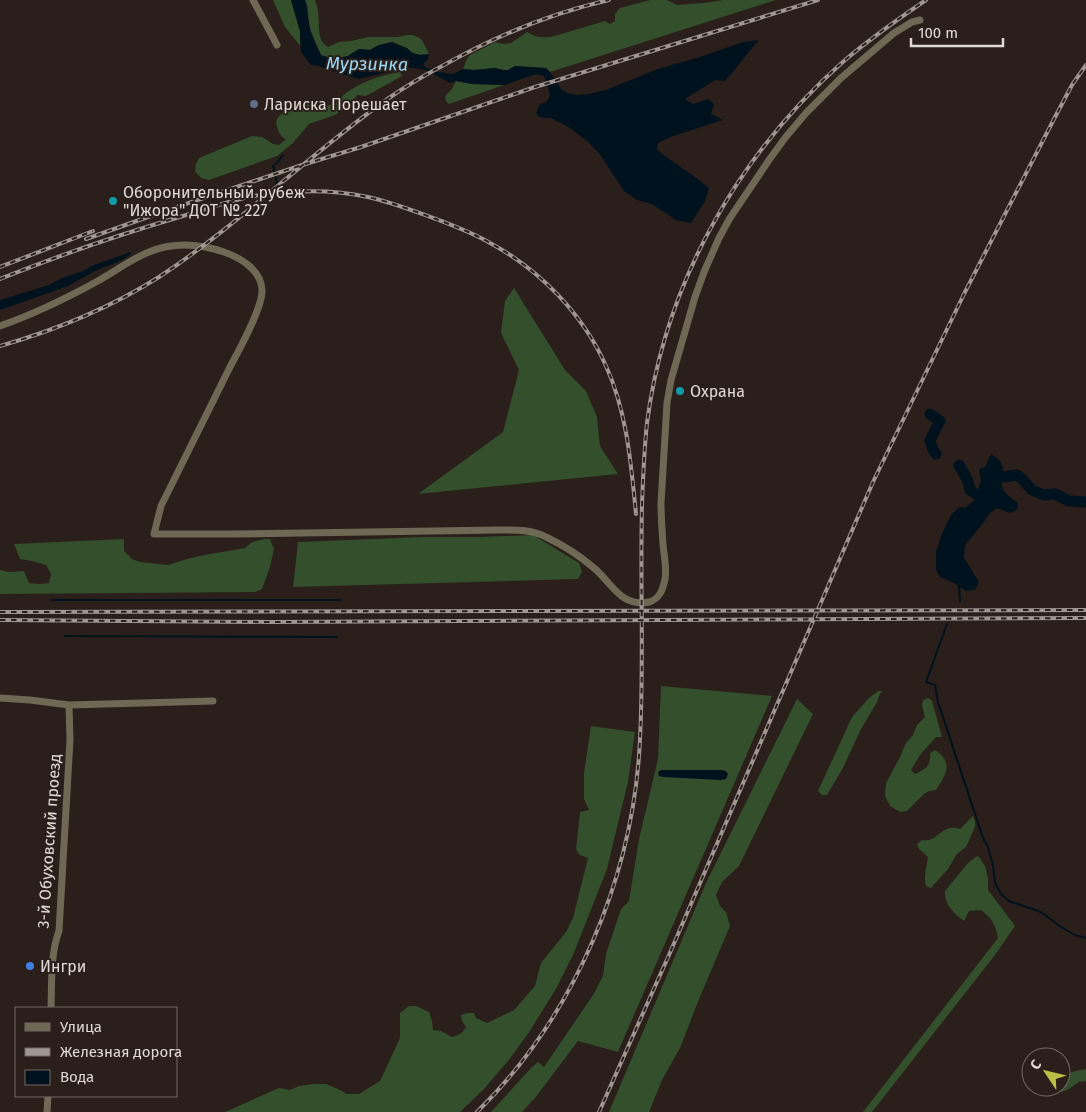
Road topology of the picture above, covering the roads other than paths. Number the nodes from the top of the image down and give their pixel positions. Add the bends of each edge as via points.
1 (253, 0) edge
2 (920, 20) dead end
3 (277, 46) dead end
4 (0, 326) edge
5 (0, 698) edge
6 (213, 701) dead end
7 (69, 705) junction
8 (51, 1007) edge
9 (48, 1097) edge
10 (47, 1112) edge

1 - 3 street
2 - 4 street via 894,33 806,113 769,160 715,244 695,297 668,394 661,511 666,576 658,598 652,601 633,602 622,597 584,560 546,536 530,531 154,534 161,506 261,299 258,276 245,262 227,254 186,245 149,252 62,300
5 - 7 street
6 - 7 street
7 - 8 street, 3-й Обуховский проезд via 70,740 59,931 53,957
9 - 10 street

